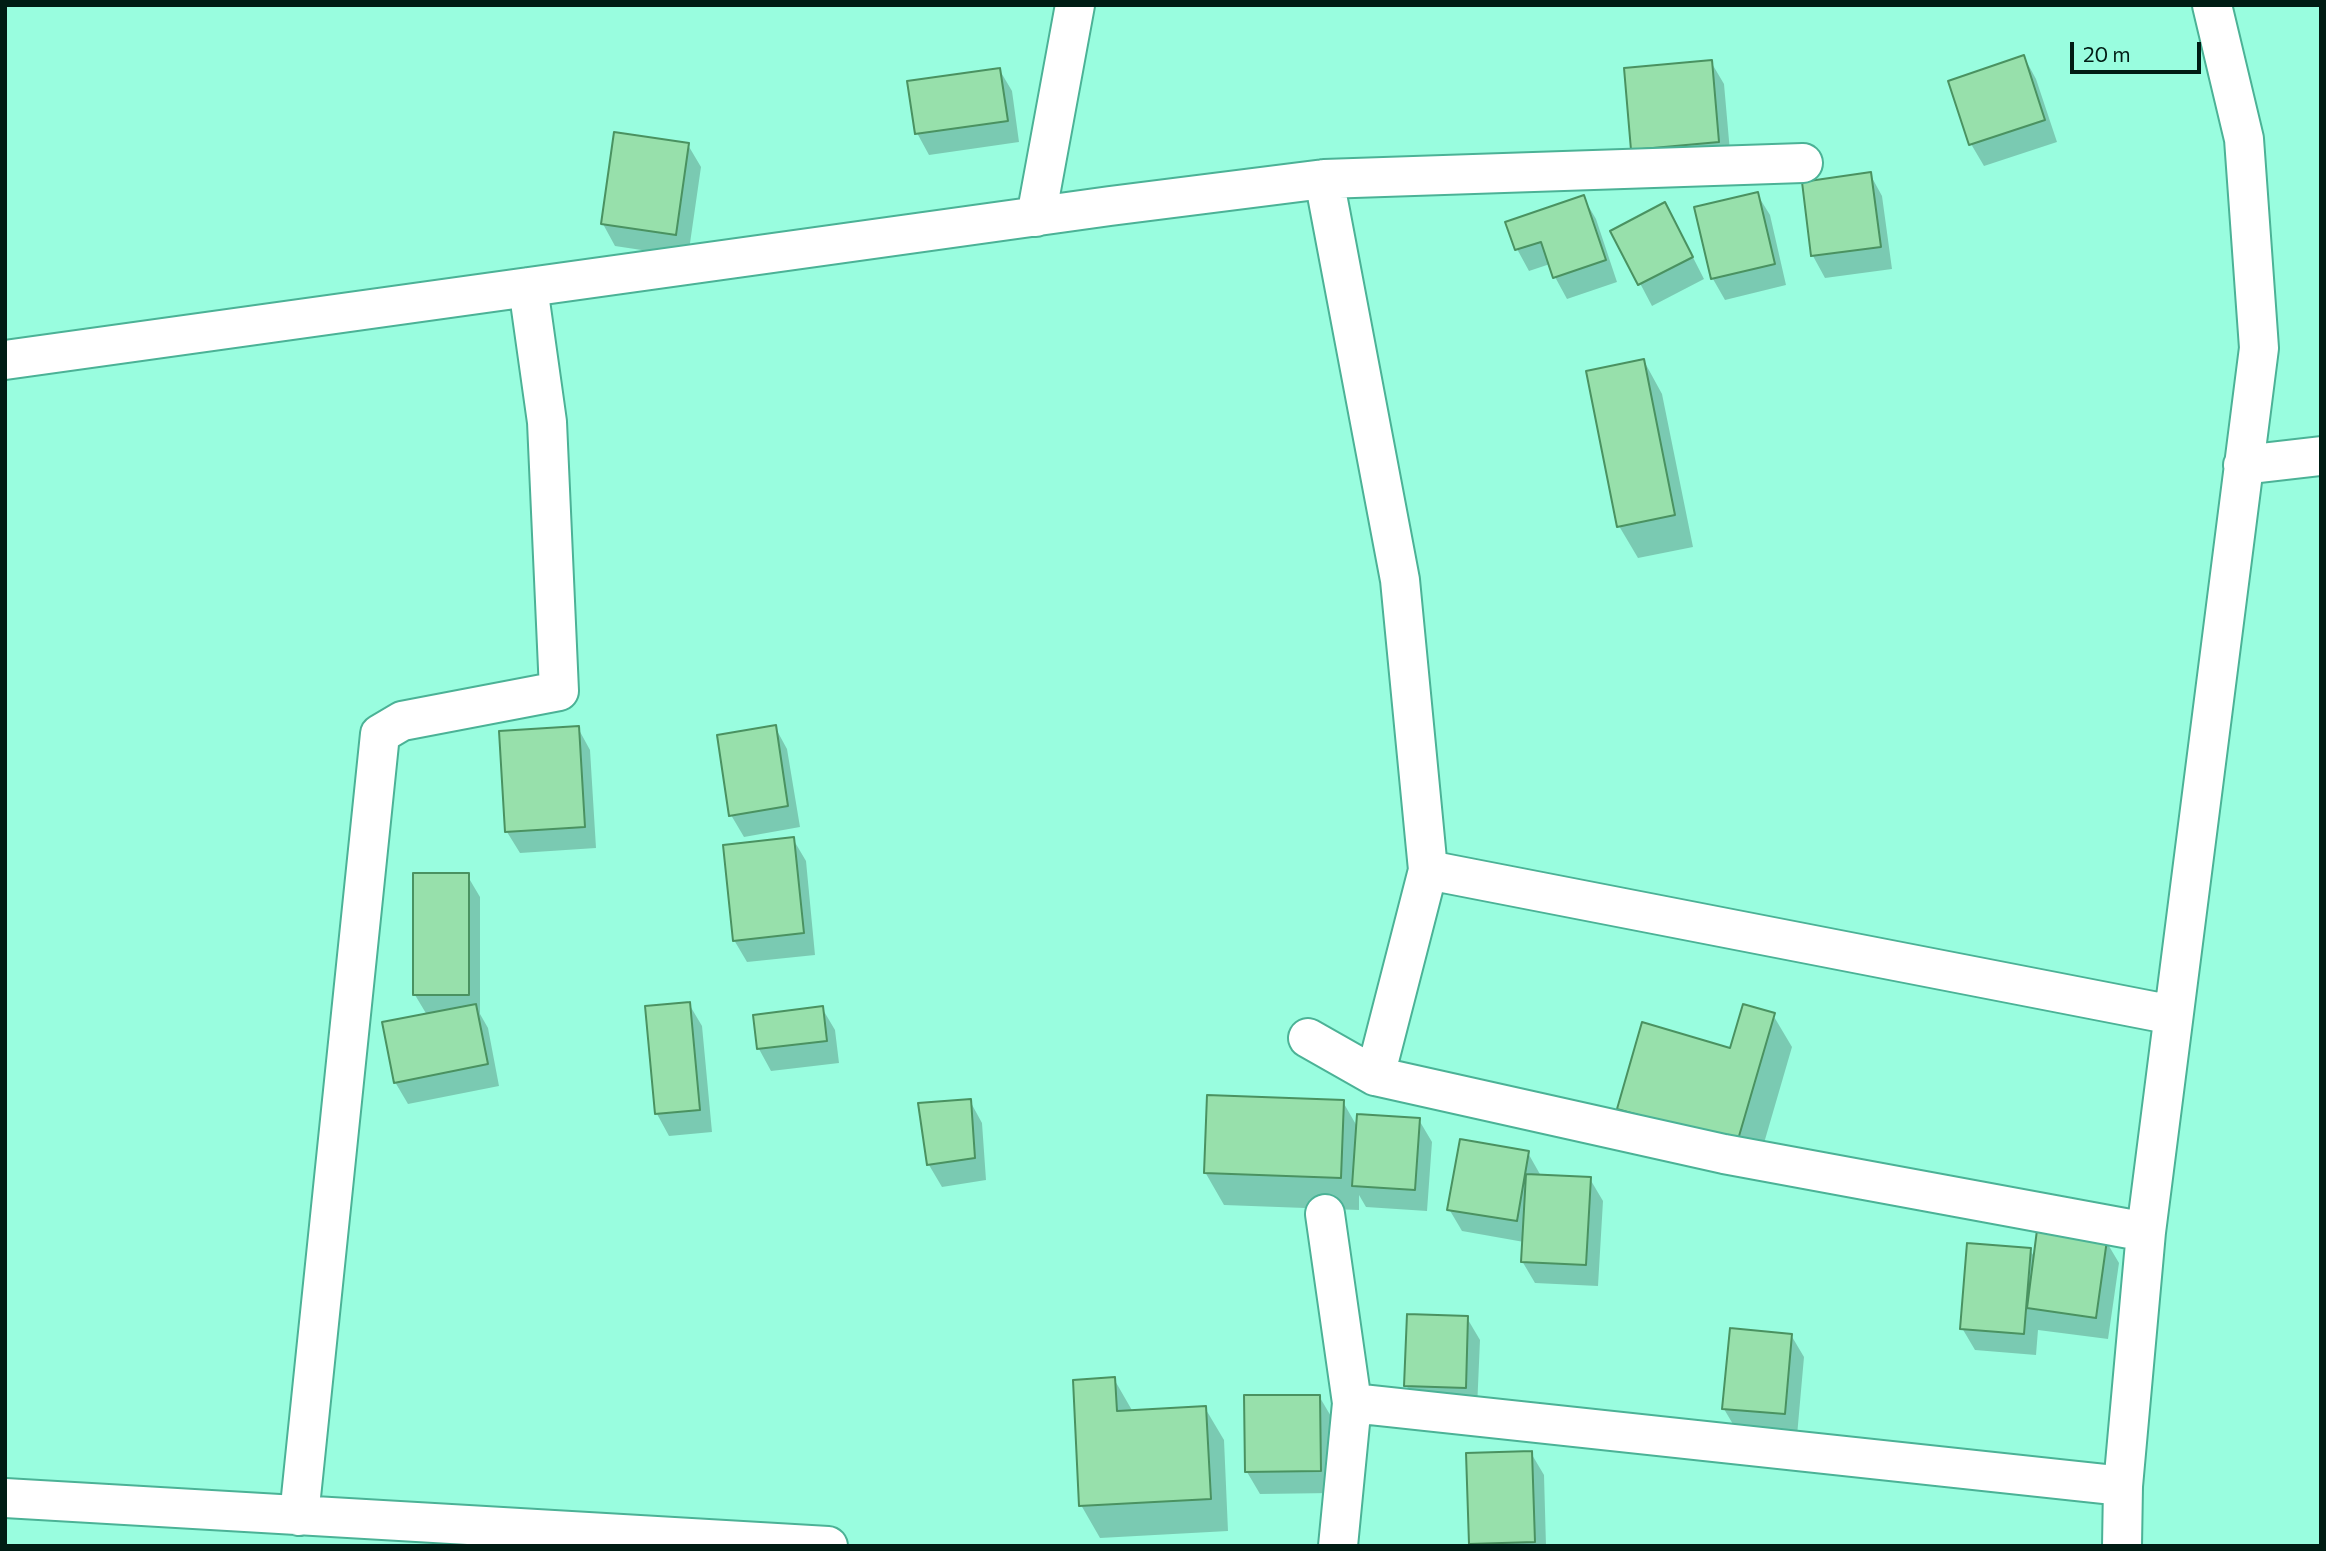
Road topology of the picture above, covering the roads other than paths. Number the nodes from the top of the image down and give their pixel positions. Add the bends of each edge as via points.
1 (1075, 5) edge
2 (2212, 5) edge
3 (1803, 163) dead end
4 (1324, 179) junction
5 (1036, 217) junction
6 (528, 288) junction
7 (5, 360) edge
8 (2321, 456) edge
9 (2243, 465) junction
10 (1427, 870) junction
11 (2173, 1015) junction
12 (1308, 1038) dead end
13 (1376, 1076) junction
14 (1325, 1213) dead end
15 (2146, 1232) junction
16 (1352, 1403) junction
17 (2123, 1486) junction
18 (5, 1498) edge
19 (299, 1516) junction
20 (828, 1546) edge
21 (1338, 1546) edge
22 (2122, 1546) edge

1 - 5 street
2 - 9 street via 2244,139 2259,348
3 - 4 street
4 - 5 street
4 - 10 street via 1400,580
5 - 6 street
6 - 7 street
6 - 19 street via 547,422 559,691 402,721 380,734
8 - 9 street
9 - 11 street
10 - 11 street
10 - 13 street
11 - 15 street
12 - 13 street
13 - 15 street via 1724,1154
14 - 16 street
15 - 17 street
16 - 17 street
16 - 21 street
17 - 22 street
18 - 19 street
19 - 20 street

